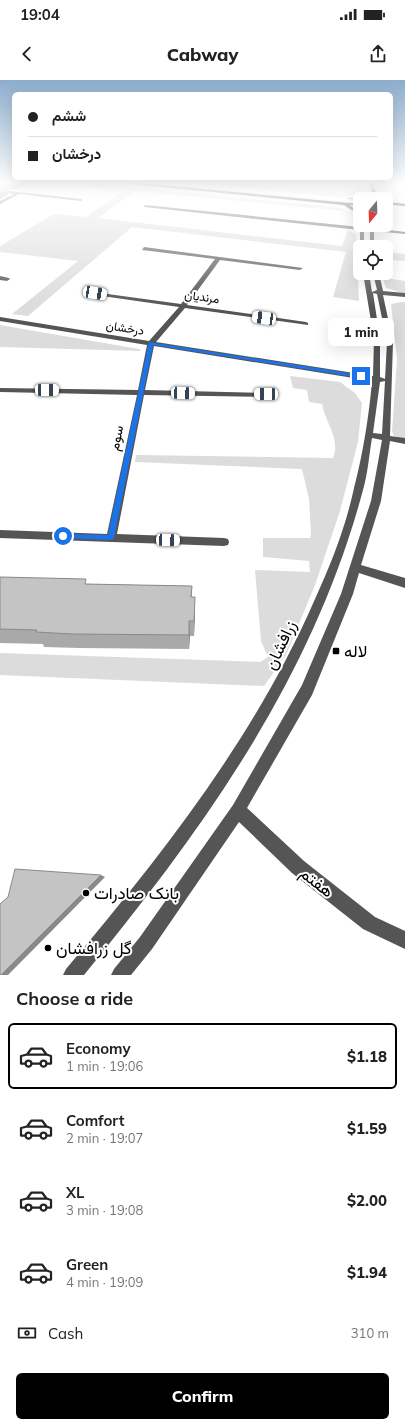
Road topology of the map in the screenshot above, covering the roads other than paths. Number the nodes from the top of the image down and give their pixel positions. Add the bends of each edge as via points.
1 (318, 223) edge
2 (353, 226) edge
3 (0, 228) edge
4 (6, 228) dead end
5 (393, 232) edge
6 (405, 234) edge
7 (144, 249) dead end
8 (219, 258) junction
9 (300, 268) dead end
10 (0, 278) edge
11 (7, 279) dead end
12 (369, 280) edge
13 (376, 280) edge
14 (375, 292) junction
15 (95, 293) dead end
16 (405, 295) edge
17 (183, 306) junction
18 (0, 320) edge
19 (306, 324) dead end
20 (151, 343) junction
21 (376, 378) junction
22 (388, 380) junction
23 (0, 390) edge
24 (140, 391) junction
25 (266, 394) dead end
26 (370, 435) junction
27 (386, 438) junction
28 (405, 441) edge
29 (0, 534) edge
30 (111, 538) junction
31 (224, 542) dead end
32 (355, 567) junction
33 (405, 584) edge
34 (238, 810) junction
35 (405, 940) edge
36 (72, 975) edge
37 (120, 975) edge

1 - 2 street
3 - 4 street
5 - 6 street
7 - 8 street
8 - 9 street
8 - 17 street
10 - 11 street
12 - 14 street, زرافشان
13 - 14 street, زرافشان
14 - 16 street
14 - 21 street, زرافشان
14 - 22 street, زرافشان via 390,342
15 - 17 street, مرنديان
17 - 19 street, مرنديان
17 - 20 street
18 - 20 street, درخشان
20 - 21 street, درخشان
20 - 24 street, سوم
21 - 22 street, درخشان
21 - 26 street, زرافشان
22 - 27 street, زرافشان
23 - 24 street
24 - 25 street
24 - 30 street, سوم
26 - 27 street
26 - 36 street, زرافشان via 358,496 329,580 285,677 216,791 124,914
27 - 28 street
27 - 32 street, زرافشان via 376,501
29 - 30 street
30 - 31 street
32 - 33 street
32 - 34 street, زرافشان via 347,594 307,690
34 - 35 street, هفتم via 298,867 369,923
34 - 37 street, زرافشان via 146,943

